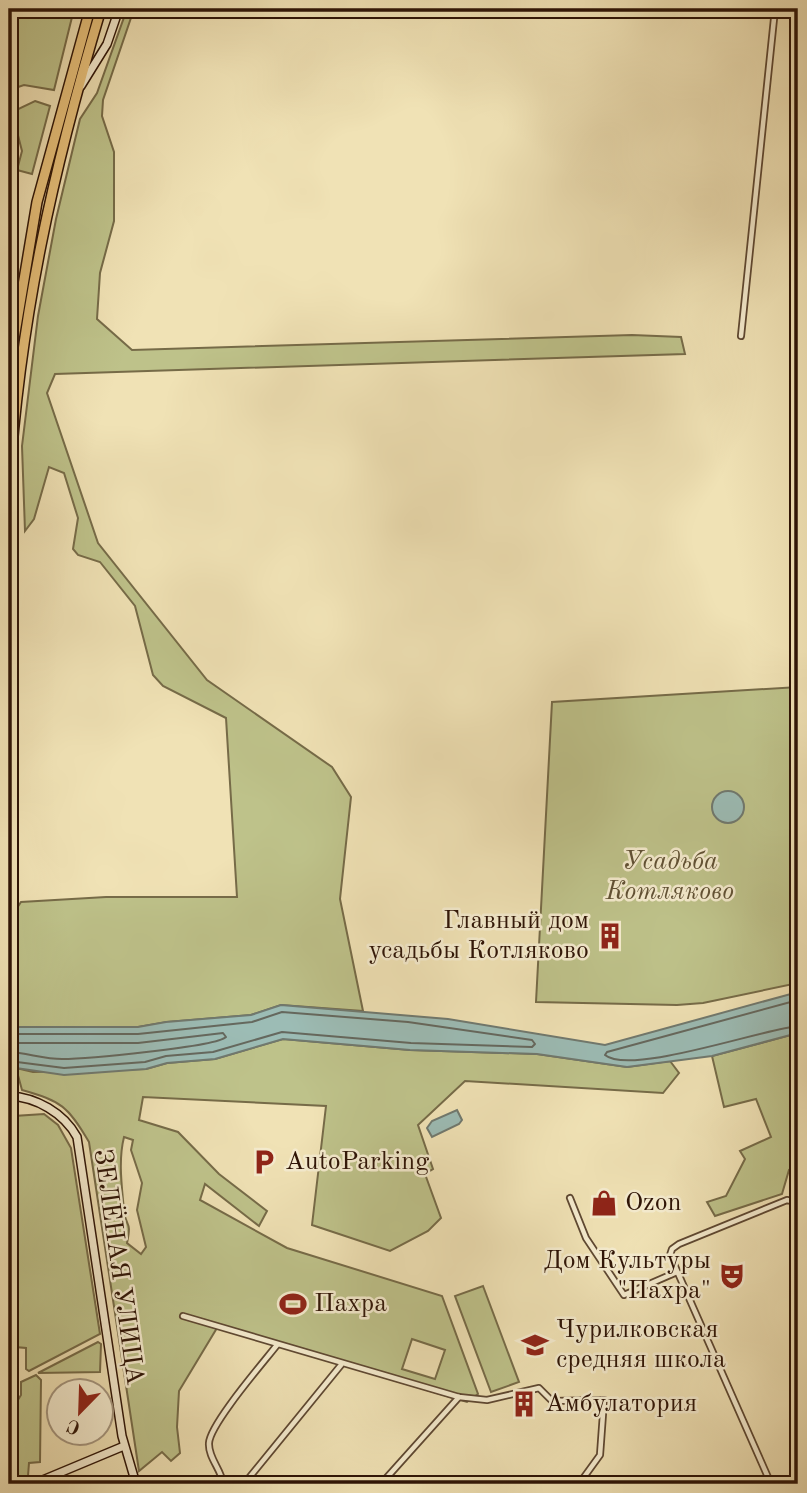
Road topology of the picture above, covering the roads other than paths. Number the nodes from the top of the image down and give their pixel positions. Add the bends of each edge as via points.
1 (90, 9) edge
2 (101, 9) edge
3 (119, 9) edge
4 (775, 9) edge
5 (92, 38) junction
6 (103, 53) junction
7 (73, 103) junction
8 (741, 336) dead end
9 (9, 369) edge
10 (9, 486) edge
11 (9, 1096) edge
12 (570, 1198) dead end
13 (798, 1208) edge
14 (677, 1272) junction
15 (183, 1316) dead end
16 (277, 1345) junction
17 (341, 1365) junction
18 (459, 1397) junction
19 (124, 1446) junction
20 (33, 1484) edge
21 (136, 1484) edge
22 (223, 1484) edge
23 (244, 1484) edge
24 (381, 1484) edge
25 (579, 1484) edge
26 (771, 1484) edge

1 - 9 highway via 37,202
2 - 5 highway
3 - 6 street
4 - 8 street
5 - 6 street via 94,52
5 - 7 highway
6 - 7 street
7 - 10 highway via 47,204 29,304
11 - 19 street, ЗЕЛЁНАЯ УЛИЦА via 42,1105 67,1121 77,1137
12 - 14 street via 586,1238 624,1295
13 - 14 street via 796,1202 786,1200 679,1244 670,1255
14 - 26 street
15 - 16 street
16 - 17 street
16 - 22 street via 209,1440
17 - 18 street
17 - 23 street
18 - 24 street
18 - 25 street via 486,1400 539,1388 552,1401 604,1400 600,1455
19 - 20 street
19 - 21 street, ЗЕЛЁНАЯ УЛИЦА

